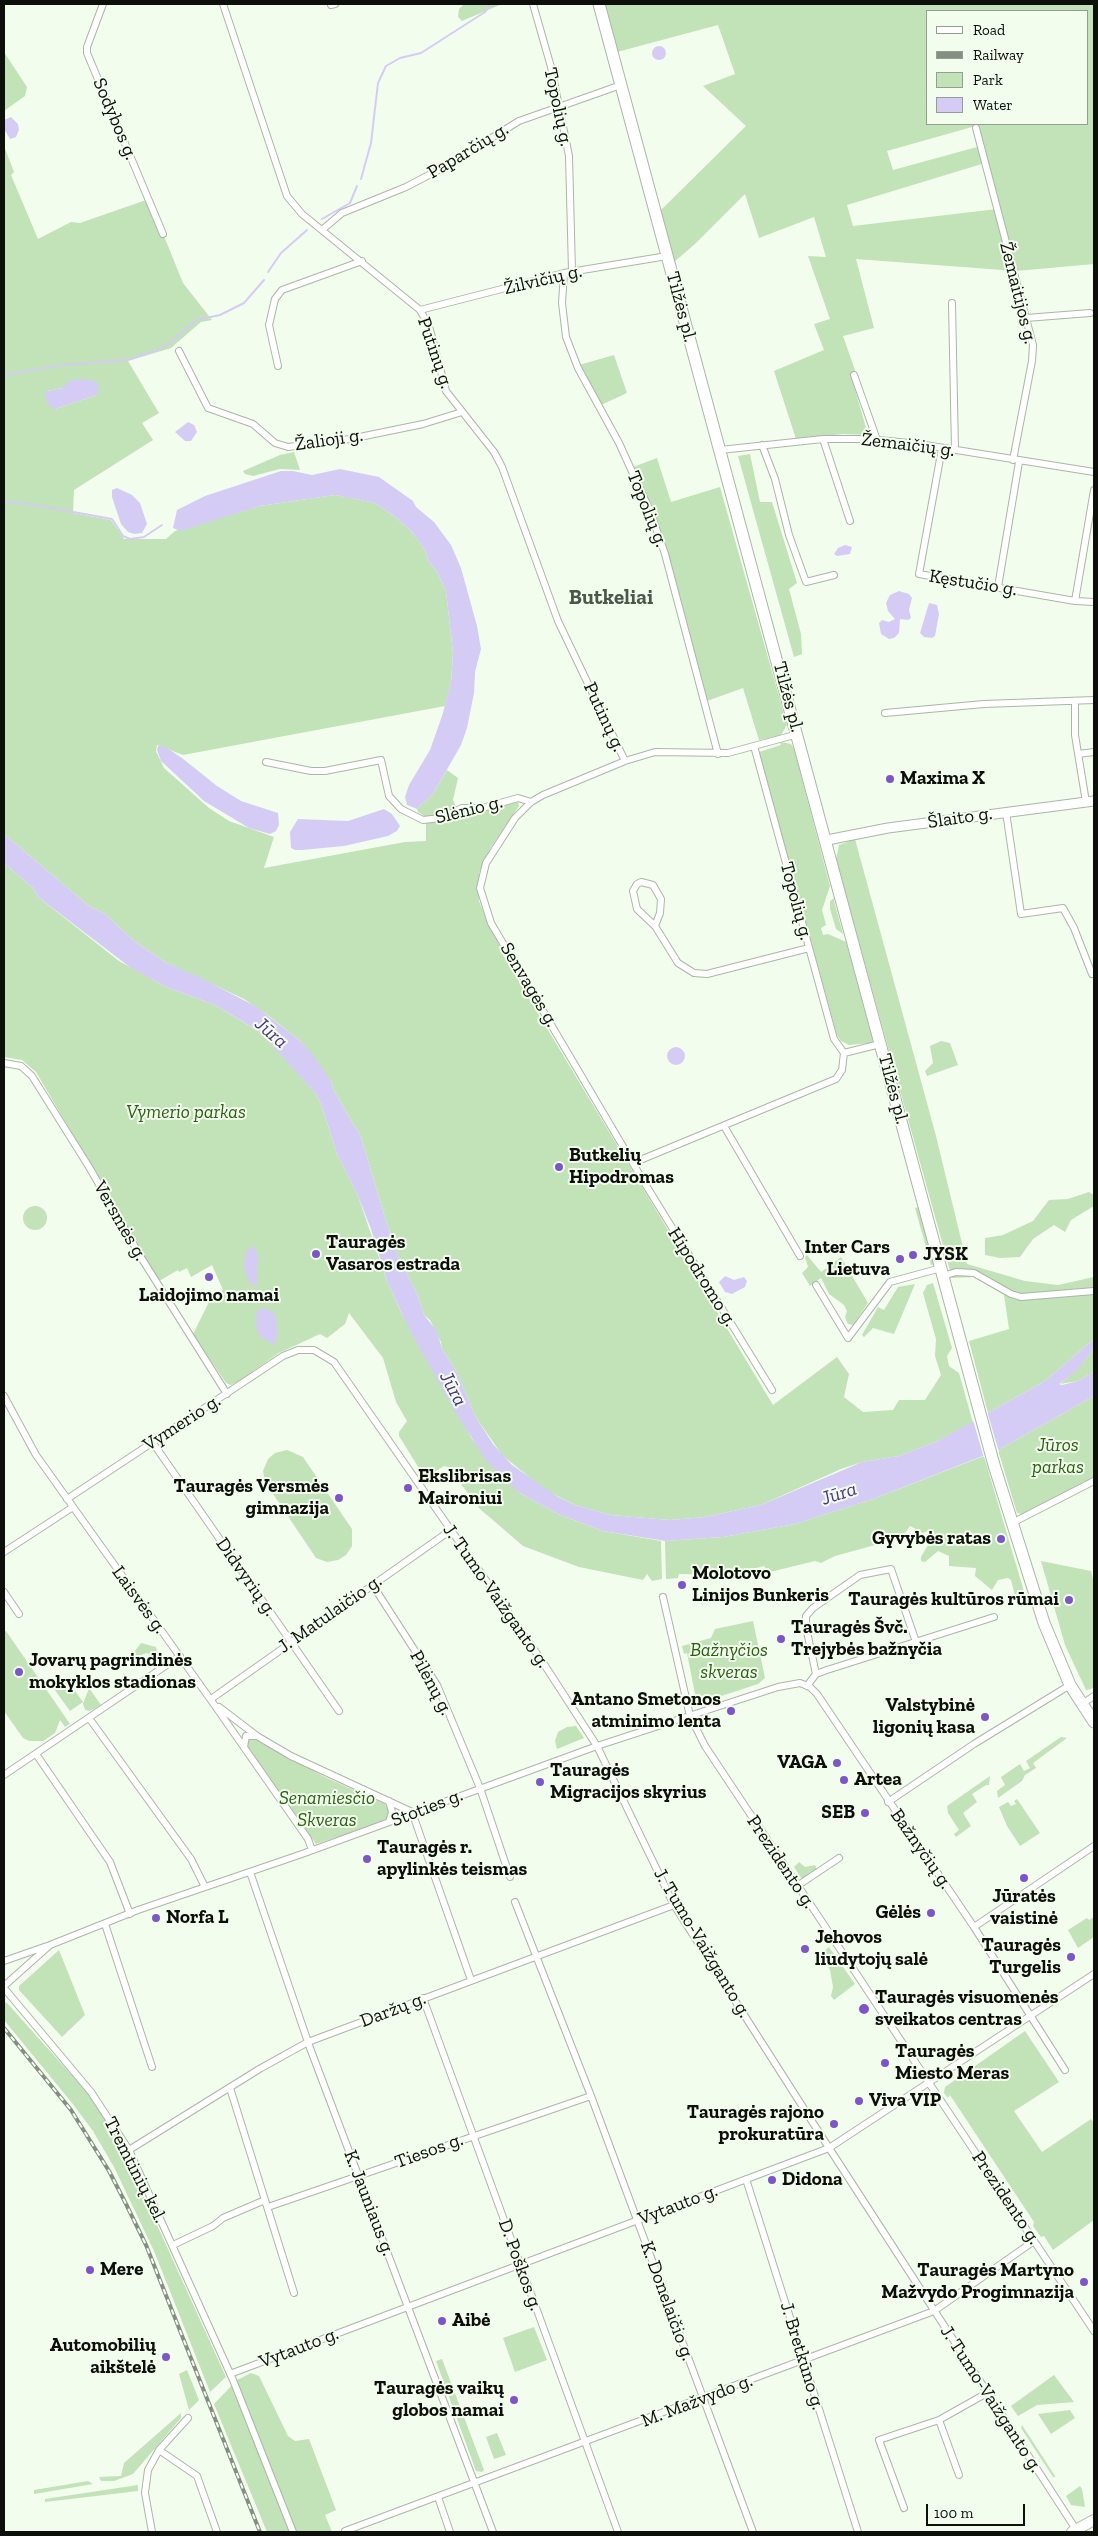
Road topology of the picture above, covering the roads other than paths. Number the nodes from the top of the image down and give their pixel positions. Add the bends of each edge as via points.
1 (103, 4) edge
2 (223, 4) edge
3 (533, 4) edge
4 (599, 4) edge
5 (621, 85) junction
6 (560, 106) junction
7 (976, 128) dead end
8 (322, 230) junction
9 (163, 234) dead end
10 (667, 256) junction
11 (362, 262) junction
12 (572, 271) junction
13 (564, 273) junction
14 (952, 303) dead end
15 (420, 310) junction
16 (1090, 313) dead end
17 (1026, 318) junction
18 (179, 352) dead end
19 (278, 366) dead end
20 (854, 375) dead end
21 (462, 412) junction
22 (823, 439) junction
23 (876, 440) junction
24 (762, 445) junction
25 (942, 448) junction
26 (720, 450) junction
27 (955, 450) junction
28 (1016, 461) junction
29 (1094, 472) edge
30 (1094, 490) edge
31 (850, 521) dead end
32 (834, 575) dead end
33 (998, 587) junction
34 (1075, 601) junction
35 (1094, 602) edge
36 (1094, 700) edge
37 (1075, 702) junction
38 (885, 714) dead end
39 (798, 734) junction
40 (754, 746) junction
41 (1094, 752) edge
42 (718, 754) junction
43 (1078, 754) junction
44 (625, 761) junction
45 (266, 762) dead end
46 (1090, 801) edge
47 (531, 802) junction
48 (1006, 812) junction
49 (827, 840) junction
50 (655, 926) junction
51 (809, 948) junction
52 (1092, 974) dead end
53 (880, 1044) junction
54 (844, 1053) junction
55 (4, 1063) edge
56 (724, 1126) junction
57 (634, 1163) junction
58 (800, 1256) dead end
59 (942, 1272) junction
60 (816, 1285) dead end
61 (1094, 1291) edge
62 (298, 1350) joint
63 (772, 1390) dead end
64 (227, 1394) junction
65 (4, 1396) edge
66 (152, 1443) junction
67 (1094, 1482) edge
68 (68, 1499) junction
69 (73, 1507) junction
70 (1012, 1523) junction
71 (450, 1530) junction
72 (4, 1552) edge
73 (372, 1584) junction
74 (4, 1592) edge
75 (663, 1597) dead end
76 (19, 1614) dead end
77 (994, 1617) dead end
78 (290, 1641) junction
79 (916, 1642) junction
80 (180, 1656) junction
81 (816, 1674) junction
82 (1070, 1685) junction
83 (807, 1686) junction
84 (1094, 1696) edge
85 (212, 1701) junction
86 (1082, 1704) junction
87 (339, 1711) dead end
88 (690, 1716) junction
89 (89, 1718) junction
90 (1094, 1722) edge
91 (257, 1736) junction
92 (597, 1746) junction
93 (244, 1747) junction
94 (36, 1754) junction
95 (4, 1775) edge
96 (480, 1788) junction
97 (389, 1801) junction
98 (888, 1802) junction
99 (412, 1812) junction
100 (389, 1822) junction
101 (1094, 1846) edge
102 (312, 1850) junction
103 (839, 1858) dead end
104 (250, 1872) junction
105 (510, 1877) dead end
106 (797, 1886) junction
107 (205, 1887) junction
108 (515, 1902) dead end
109 (674, 1905) junction
110 (130, 1914) junction
111 (105, 1924) junction
112 (974, 1927) junction
113 (50, 1945) junction
114 (538, 1956) junction
115 (15, 1957) junction
116 (4, 1961) edge
117 (22, 1970) junction
118 (1094, 1974) edge
119 (471, 1980) junction
120 (4, 1987) edge
121 (423, 1998) junction
122 (1031, 2016) junction
123 (308, 2042) junction
124 (152, 2068) dead end
125 (1064, 2070) dead end
126 (930, 2083) junction
127 (230, 2088) junction
128 (591, 2096) junction
129 (472, 2136) junction
130 (829, 2148) junction
131 (129, 2150) junction
132 (359, 2176) junction
133 (746, 2179) junction
134 (267, 2204) junction
135 (637, 2220) junction
136 (1034, 2241) junction
137 (172, 2245) junction
138 (520, 2264) junction
139 (294, 2293) dead end
140 (408, 2306) junction
141 (934, 2311) junction
142 (1094, 2331) edge
143 (804, 2361) junction
144 (230, 2374) junction
145 (987, 2393) junction
146 (704, 2398) junction
147 (188, 2418) dead end
148 (939, 2420) junction
149 (584, 2444) junction
150 (159, 2450) junction
151 (959, 2475) dead end
152 (474, 2483) junction
153 (438, 2497) junction
154 (904, 2508) dead end
155 (1094, 2520) edge
156 (345, 2531) dead end
157 (152, 2532) edge
158 (218, 2532) edge
159 (293, 2532) edge
160 (450, 2532) edge
161 (493, 2532) edge
162 (618, 2532) edge
163 (753, 2532) edge
164 (858, 2532) edge
165 (1076, 2532) edge

1 - 9 street, Sodybos g. via 86,47 87,53
2 - 8 street, Putinų g. via 281,185 293,206
3 - 6 street, Topolių g.
4 - 5 highway, Tilžės pl.
5 - 6 street, Paparčių g.
5 - 10 highway, Tilžės pl.
6 - 8 street, Paparčių g. via 519,121 406,187 342,213
6 - 12 street, Topolių g. via 569,156
7 - 17 street, Žemaitijos g.
8 - 11 street, Putinų g.
10 - 12 street, Žilvičių g.
10 - 26 highway, Tilžės pl.
11 - 15 street, Putinų g.
11 - 19 street via 282,290 275,299 270,325
12 - 13 street, Žilvičių g.
13 - 15 street, Žilvičių g.
13 - 42 street, Topolių g. via 562,303 566,337 578,368 619,443 666,554
14 - 27 street
15 - 21 street, Putinų g. via 429,326 446,391
16 - 17 street
17 - 28 street, Žemaitijos g. via 1033,354
18 - 21 street, Žalioji g. via 208,408 253,424 275,442 288,446 350,439
20 - 23 street
21 - 44 street, Putinų g. via 487,442 502,467 558,621
22 - 23 street, Žemaičių g.
22 - 24 street, Žemaičių g.
22 - 31 street
23 - 25 street, Žemaičių g.
24 - 26 street, Žemaičių g.
24 - 32 street via 806,582
25 - 27 street, Žemaičių g.
25 - 33 street, Kęstučio g. via 919,574
26 - 39 highway, Tilžės pl.
27 - 28 street, Žemaičių g.
28 - 29 street, Žemaičių g.
28 - 33 street, Žemaitijos g.
30 - 34 street
33 - 34 street, Kęstučio g.
34 - 35 street, Kęstučio g.
36 - 37 street
37 - 38 street via 984,704
37 - 43 street
39 - 40 street, Senvagės g.
39 - 49 highway, Tilžės pl.
40 - 42 street, Senvagės g.
40 - 51 street, Topolių g.
41 - 43 street
42 - 44 street, Senvagės g. via 655,752
43 - 46 street
44 - 47 street, Senvagės g.
45 - 47 street, Slėnio g. via 318,771 381,760 389,796 401,809 423,820 441,818 462,808 482,808 518,798
46 - 48 main road, Šlaito g.
47 - 57 street, Senvagės g. via 515,818 486,863 480,888 482,899 491,923
48 - 49 main road, Šlaito g.
48 - 52 street via 1021,914 1063,908
49 - 53 highway, Tilžės pl.
50 - 50 street via 634,903 633,891 641,882 653,886 661,899
50 - 51 street via 678,963 694,973 707,974
51 - 54 street, Topolių g. via 834,1039
53 - 54 street
53 - 59 highway, Tilžės pl.
54 - 56 street via 842,1070 836,1079
55 - 64 street, Versmės g. via 21,1066 32,1076
56 - 57 street
56 - 58 street
57 - 63 street, Hipodromo g.
59 - 60 street via 890,1282 848,1338
59 - 61 street via 974,1273 1011,1294 1021,1296
59 - 70 highway, Tilžės pl.
62 - 64 street, Vymerio g.
62 - 71 street, J. Tumo-Vaižganto g. via 314,1350 334,1362
64 - 66 street, Vymerio g.
65 - 68 street, Laisvės g. via 36,1455
66 - 68 street, Vymerio g.
66 - 78 street, Didvyrių g.
67 - 70 street
68 - 69 street, Laisvės g.
69 - 72 street
69 - 80 street, Laisvės g.
70 - 82 highway, Tilžės pl. via 1044,1623
71 - 73 street, J. Matulaičio g.
71 - 92 street, J. Tumo-Vaižganto g.
73 - 78 street, J. Matulaičio g.
73 - 96 street, Pilėnų g. via 437,1685
74 - 76 street
75 - 88 street, Prezidento g.
77 - 79 street
78 - 85 street, J. Matulaičio g.
78 - 87 street, Didvyrių g.
79 - 81 street
79 - 81 street via 891,1568 860,1575 806,1616
80 - 85 street, Laisvės g.
80 - 89 street
81 - 83 street
82 - 86 highway, Tilžės pl.
82 - 98 street
83 - 88 street, Stoties g. via 800,1683 786,1685
83 - 98 street, Bažnyčių g. via 817,1694
84 - 86 street
85 - 91 street
85 - 93 street, Laisvės g.
86 - 90 highway, Tilžės pl.
88 - 92 street, Stoties g.
88 - 106 street, Prezidento g. via 705,1746
89 - 94 street
89 - 107 street via 191,1859
91 - 93 street via 246,1736
91 - 97 street via 304,1762
92 - 96 street, Stoties g.
92 - 109 street, J. Tumo-Vaižganto g.
93 - 102 street, Laisvės g. via 308,1839
94 - 95 street
94 - 110 street via 110,1862
96 - 99 street, Stoties g.
96 - 105 street
97 - 99 street
97 - 100 street via 392,1812
98 - 112 street, Bažnyčių g.
99 - 100 street, Stoties g.
99 - 119 street
100 - 102 street, Stoties g.
101 - 112 street
102 - 104 street, Stoties g.
103 - 106 street
104 - 107 street, Stoties g.
104 - 123 street, K. Jauniaus g.
106 - 126 street, Prezidento g.
107 - 110 street, Stoties g.
108 - 114 street, K. Donelaičio g.
109 - 114 street, Daržų g.
109 - 130 street, J. Tumo-Vaižganto g.
110 - 111 street, Stoties g.
111 - 113 street, Stoties g.
111 - 124 street
112 - 122 street, Bažnyčių g.
113 - 115 street, Stoties g.
113 - 117 street, Stoties g.
114 - 119 street, Daržų g.
114 - 128 street, K. Donelaičio g.
115 - 116 street, Stoties g.
115 - 117 street via 20,1961
117 - 120 street, Stoties g.
118 - 122 street, Vytauto g.
119 - 121 street, Daržų g.
120 - 131 street, Tremtinių kel. via 91,2092
121 - 123 street, Daržų g.
121 - 129 street, D. Poškos g.
122 - 125 street, Bažnyčių g.
122 - 126 street, Vytauto g.
123 - 127 street, Daržų g.
123 - 132 street, K. Jauniaus g.
126 - 130 street, Vytauto g.
126 - 136 street, Prezidento g.
127 - 131 street, Daržų g.
127 - 134 street
128 - 129 street, Tiesos g.
128 - 135 street, K. Donelaičio g.
129 - 132 street, Tiesos g.
129 - 138 street, D. Poškos g.
130 - 133 street, Vytauto g.
130 - 141 street, J. Tumo-Vaižganto g.
131 - 137 street, Tremtinių kel.
132 - 134 street, Tiesos g.
132 - 140 street, K. Jauniaus g.
133 - 135 street, Vytauto g.
133 - 143 street, J. Bretkūno g.
134 - 137 street, Tiesos g. via 222,2218 213,2226
134 - 139 street
135 - 138 street, Vytauto g.
135 - 146 street, K. Donelaičio g.
136 - 141 street, M. Mažvydo g.
136 - 142 street, Prezidento g.
137 - 144 street, Tremtinių kel.
138 - 140 street, Vytauto g.
138 - 149 street, D. Poškos g.
140 - 144 street, Vytauto g.
140 - 152 street, K. Jauniaus g.
141 - 143 street, M. Mažvydo g.
141 - 145 street, J. Tumo-Vaižganto g.
143 - 146 street, M. Mažvydo g.
143 - 164 street, J. Bretkūno g.
144 - 159 street, Tremtinių kel.
145 - 148 street
145 - 165 street, J. Tumo-Vaižganto g.
146 - 149 street, M. Mažvydo g.
146 - 163 street, K. Donelaičio g.
147 - 150 street
148 - 151 street
148 - 154 street via 879,2440
149 - 152 street, M. Mažvydo g.
149 - 162 street, D. Poškos g.
150 - 157 street via 146,2480
150 - 158 street via 196,2476
152 - 153 street, M. Mažvydo g.
152 - 161 street, K. Jauniaus g.
153 - 156 street, M. Mažvydo g.
153 - 160 street
155 - 165 main road

